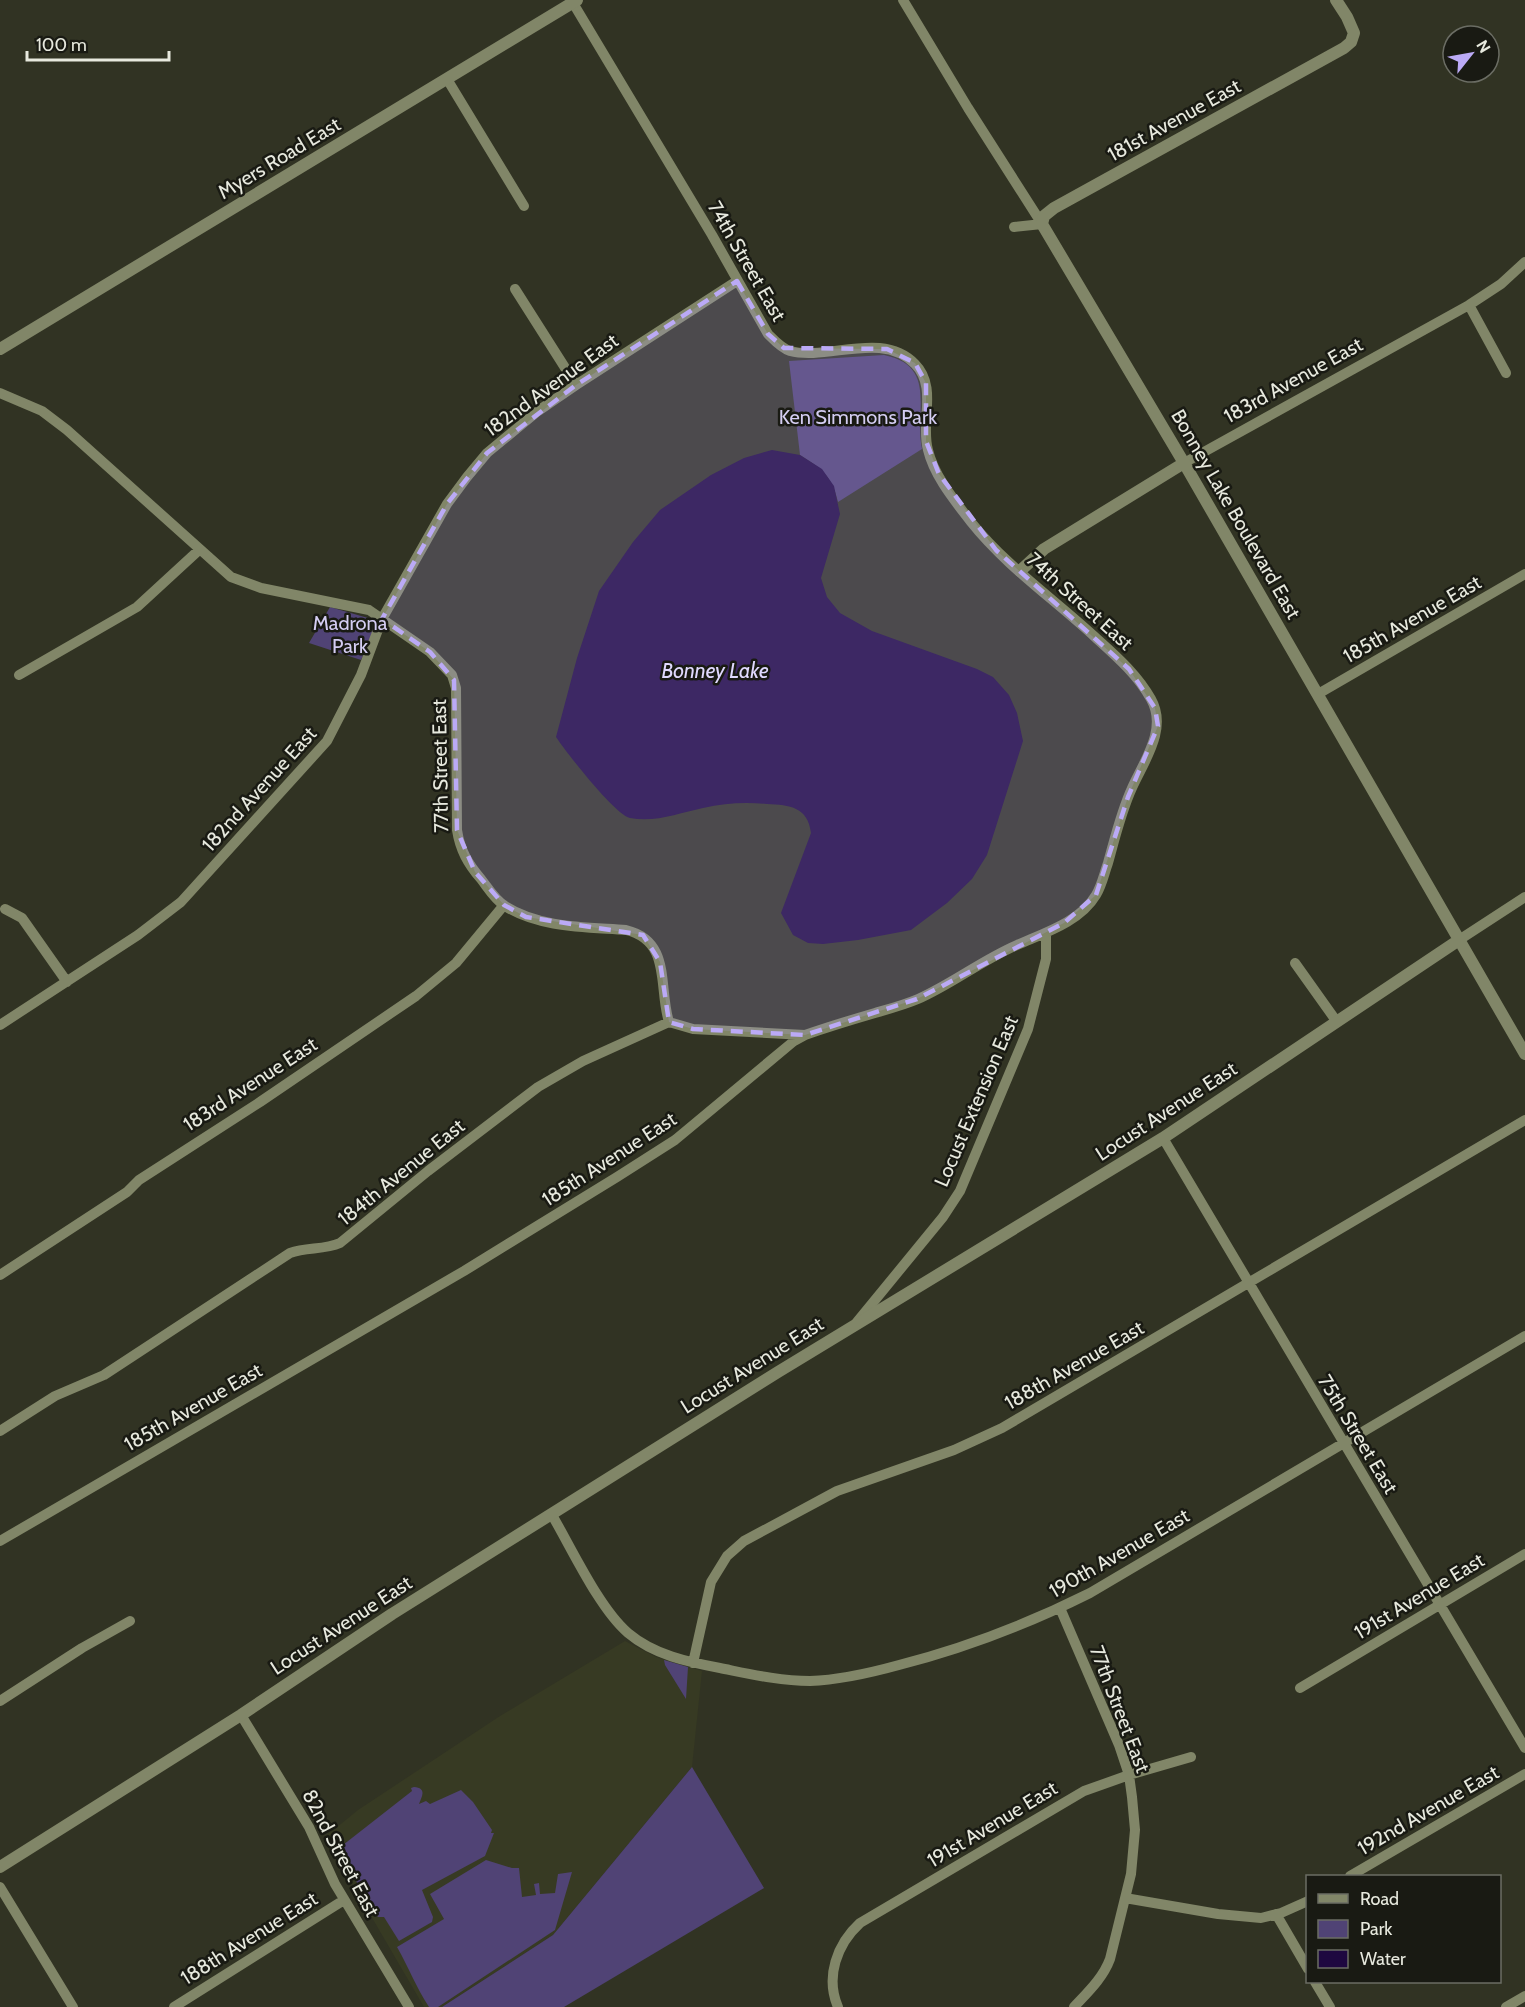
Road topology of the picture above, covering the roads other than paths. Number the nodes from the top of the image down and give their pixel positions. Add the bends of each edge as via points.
1 (903, 0) edge
2 (1336, 0) edge
3 (575, 1) edge
4 (447, 79) junction
5 (524, 206) dead end
6 (1042, 224) junction
7 (1014, 227) dead end
8 (1525, 262) edge
9 (737, 282) junction
10 (515, 289) dead end
11 (1469, 305) junction
12 (0, 349) edge
13 (1506, 373) dead end
14 (576, 385) junction
15 (0, 393) edge
16 (1184, 463) junction
17 (199, 550) junction
18 (1020, 571) junction
19 (1525, 574) edge
20 (382, 619) junction
21 (19, 675) dead end
22 (1318, 694) junction
23 (1151, 745) joint
24 (1525, 897) edge
25 (504, 905) junction
26 (5, 909) dead end
27 (1046, 934) junction
28 (1459, 940) junction
29 (1295, 963) dead end
30 (66, 982) junction
31 (669, 1022) junction
32 (1337, 1022) junction
33 (0, 1025) edge
34 (805, 1035) junction
35 (1525, 1054) edge
36 (1525, 1120) edge
37 (1163, 1138) junction
38 (0, 1275) edge
39 (1249, 1283) junction
40 (857, 1322) junction
41 (1525, 1335) edge
42 (0, 1431) edge
43 (1342, 1443) junction
44 (552, 1515) junction
45 (0, 1540) edge
46 (1525, 1554) edge
47 (1439, 1605) junction
48 (1060, 1608) junction
49 (130, 1621) dead end
50 (693, 1663) junction
51 (1300, 1688) dead end
52 (0, 1701) edge
53 (241, 1715) junction
54 (1525, 1748) edge
55 (1191, 1757) dead end
56 (1525, 1774) edge
57 (1129, 1775) junction
58 (0, 1867) edge
59 (1352, 1875) edge
60 (0, 1887) edge
61 (1125, 1898) junction
62 (344, 1900) junction
63 (1306, 1902) edge
64 (1276, 1914) junction
65 (1306, 1966) edge
66 (1316, 1983) edge
67 (1525, 1996) edge
68 (73, 2007) edge
69 (174, 2007) edge
70 (409, 2007) edge
71 (838, 2007) edge
72 (1074, 2007) edge
73 (1330, 2007) edge
74 (1506, 2007) edge

1 - 6 street, Bonney Lake Boulevard East
2 - 6 street, 181st Avenue East via 1352,27 1353,38 1348,45 1054,208 1044,216
3 - 4 street, Myers Road East
3 - 9 street, 74th Street East
4 - 5 street
4 - 12 street, Myers Road East
6 - 7 street
6 - 16 street, Bonney Lake Boulevard East
8 - 11 street, 183rd Avenue East
9 - 14 street, 182nd Avenue East
9 - 18 street, 74th Street East via 768,334 784,348 804,352 887,349 915,363 926,383 925,431 933,463 975,527
10 - 14 street
11 - 13 street
11 - 16 street, 183rd Avenue East
14 - 20 street, 182nd Avenue East via 487,453 467,477 447,504
15 - 17 street, 77th Street East via 42,411 67,430
16 - 18 street, 183rd Avenue East via 1044,549
16 - 22 street, Bonney Lake Boulevard East
17 - 20 street, 77th Street East via 239,581 369,610
17 - 21 street via 136,606
18 - 23 street, 74th Street East via 1116,656 1142,686 1157,716 1158,726
19 - 22 street, 185th Avenue East
20 - 25 street, 77th Street East via 430,652 454,680 459,842 475,872
20 - 30 street, 182nd Avenue East via 361,675 327,741 182,902
22 - 28 street, Bonney Lake Boulevard East
23 - 27 street, 185th Avenue East via 1128,797 1096,895
24 - 28 street, Locust Avenue East
25 - 31 street, 77th Street East via 539,920 643,935 660,962
25 - 38 street, 183rd Avenue East via 456,963 416,996
26 - 30 street via 22,918
27 - 34 street, 185th Avenue East via 1016,945 918,999
27 - 40 street, Locust Extension East via 1046,959 1028,1029 960,1191
28 - 32 street, Locust Avenue East
28 - 35 street, Bonney Lake Boulevard East
29 - 32 street
30 - 33 street, 182nd Avenue East
31 - 34 street via 693,1029
31 - 42 street, 184th Avenue East via 583,1061 538,1087 340,1243 290,1253 104,1375 55,1396
32 - 37 street, Locust Avenue East
34 - 45 street, 185th Avenue East via 675,1140 465,1271
36 - 39 street, 188th Avenue East
37 - 39 street, 75th Street East
37 - 40 street, Locust Avenue East
39 - 43 street, 75th Street East
39 - 50 street, 188th Avenue East via 1002,1428 954,1450 837,1491 744,1541 727,1556 711,1582
40 - 44 street, Locust Avenue East
41 - 43 street, 190th Avenue East
43 - 47 street, 75th Street East
43 - 48 street, 190th Avenue East
44 - 50 street, 190th Avenue East via 613,1618 641,1642
44 - 53 street, Locust Avenue East via 392,1614
46 - 47 street, 191st Avenue East
47 - 51 street, 191st Avenue East
47 - 54 street, 75th Street East
48 - 50 street, 190th Avenue East via 984,1641 863,1675 785,1680
48 - 57 street, 77th Street East
49 - 52 street
53 - 58 street, Locust Avenue East
53 - 62 street, 82nd Street East via 309,1827
55 - 57 street, 191st Avenue East
56 - 59 street, 192nd Avenue East
57 - 61 street, 77th Street East via 1135,1830
57 - 71 street, 191st Avenue East via 1077,1795 860,1923 836,1961 832,1979
60 - 68 street
61 - 64 street via 1242,1918
61 - 72 street via 1106,1969
62 - 69 street, 188th Avenue East
62 - 70 street, 82nd Street East
63 - 64 street
64 - 65 street
66 - 73 street
67 - 74 street

